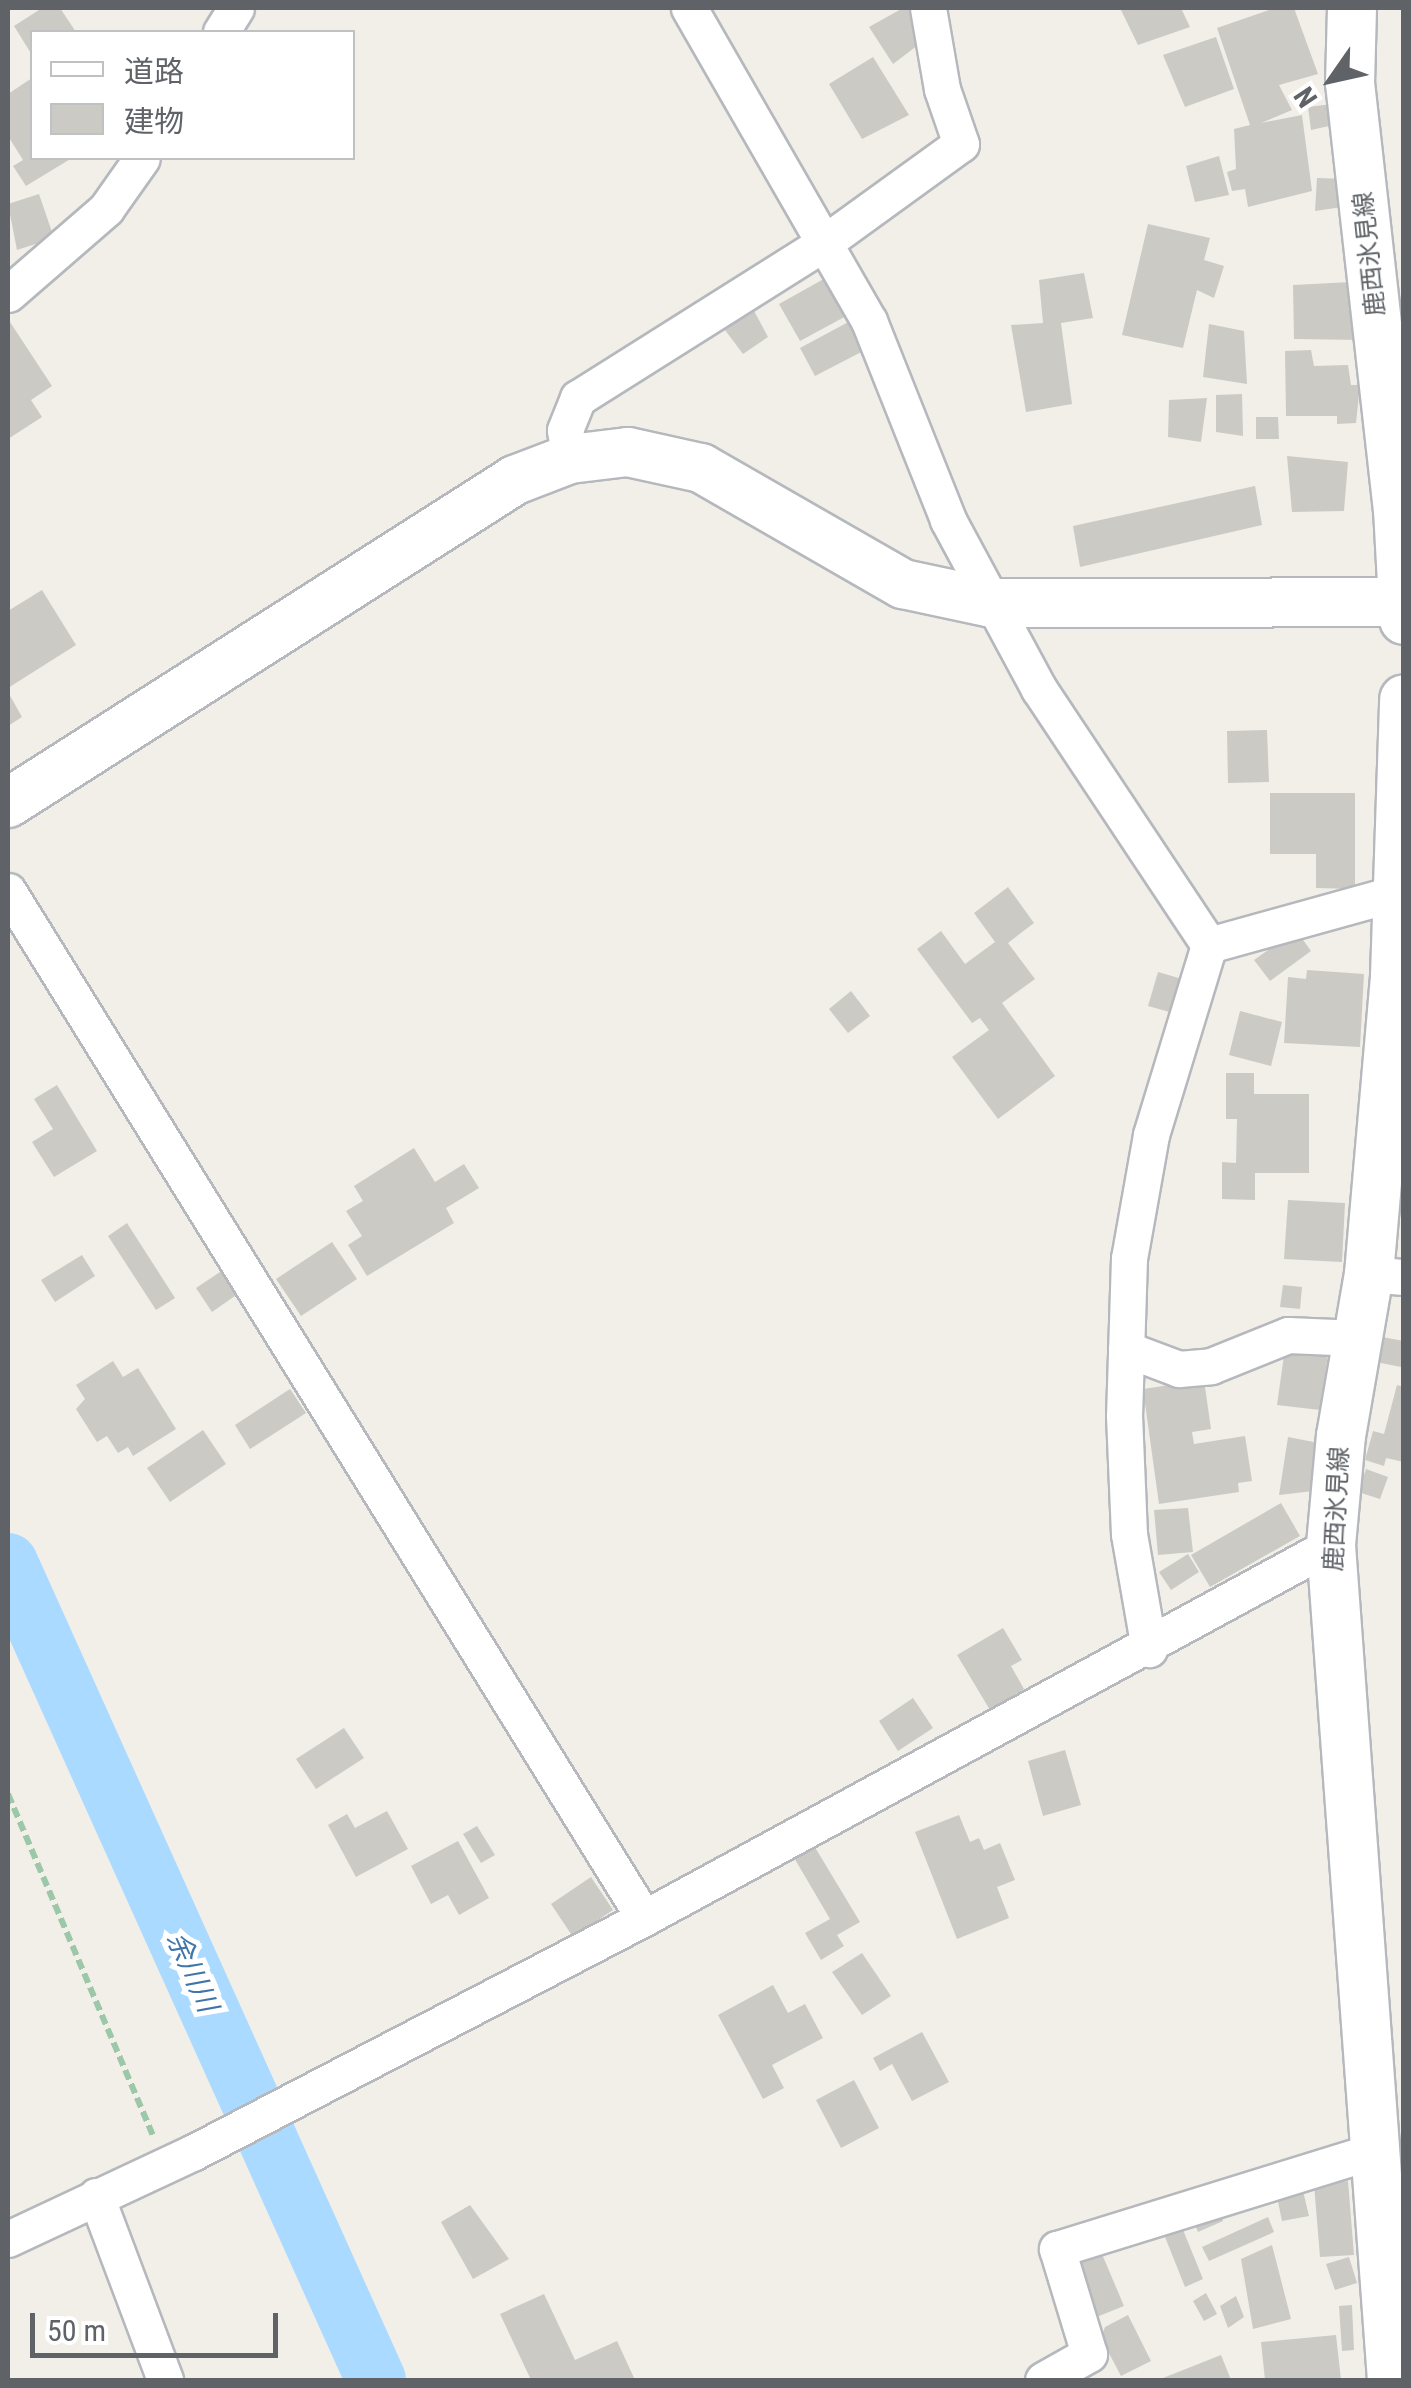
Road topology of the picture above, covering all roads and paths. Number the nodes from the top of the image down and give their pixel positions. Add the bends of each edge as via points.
1 (236, 8) edge
2 (689, 8) edge
3 (928, 8) edge
4 (1352, 8) edge
5 (222, 30) edge
6 (141, 160) edge
7 (824, 244) junction
8 (8, 294) edge
9 (570, 459) junction
10 (992, 603) junction
11 (1403, 608) edge
12 (1404, 699) edge
13 (1403, 719) edge
14 (8, 803) edge
15 (8, 891) edge
16 (1397, 894) junction
17 (1209, 946) junction
18 (1386, 1275) edge
19 (1358, 1338) junction
20 (1126, 1349) junction
21 (1331, 1545) junction
22 (1149, 1650) junction
23 (8, 1794) edge
24 (644, 1918) junction
25 (1374, 2151) junction
26 (179, 2159) junction
27 (96, 2196) junction
28 (8, 2239) edge
29 (165, 2380) edge
30 (1044, 2380) edge
31 (1392, 2380) edge

1 - 5 street
2 - 7 street
3 - 7 street via 942,89 961,144
4 - 11 main road, 鹿西氷見線 via 1350,82
6 - 8 street via 106,208
7 - 9 street via 578,398 565,430
7 - 10 street via 868,321 948,520
9 - 10 main road via 628,452 701,468 903,584
9 - 14 main road via 516,480
10 - 11 main road
10 - 17 street via 1039,688
12 - 13 main road, 鹿西氷見線
13 - 16 main road, 鹿西氷見線
15 - 24 street
16 - 17 street
16 - 18 main road, 鹿西氷見線
17 - 20 street via 1151,1135 1129,1258
18 - 19 main road, 鹿西氷見線
19 - 20 street via 1288,1335 1211,1366 1179,1369
19 - 21 main road, 鹿西氷見線
20 - 22 street via 1129,1534
21 - 22 street
21 - 25 main road, 鹿西氷見線
22 - 24 street
23 - 26 path
24 - 26 street
25 - 30 street via 1056,2249 1090,2354
25 - 31 main road, 鹿西氷見線
26 - 27 street
27 - 28 street
27 - 29 street

